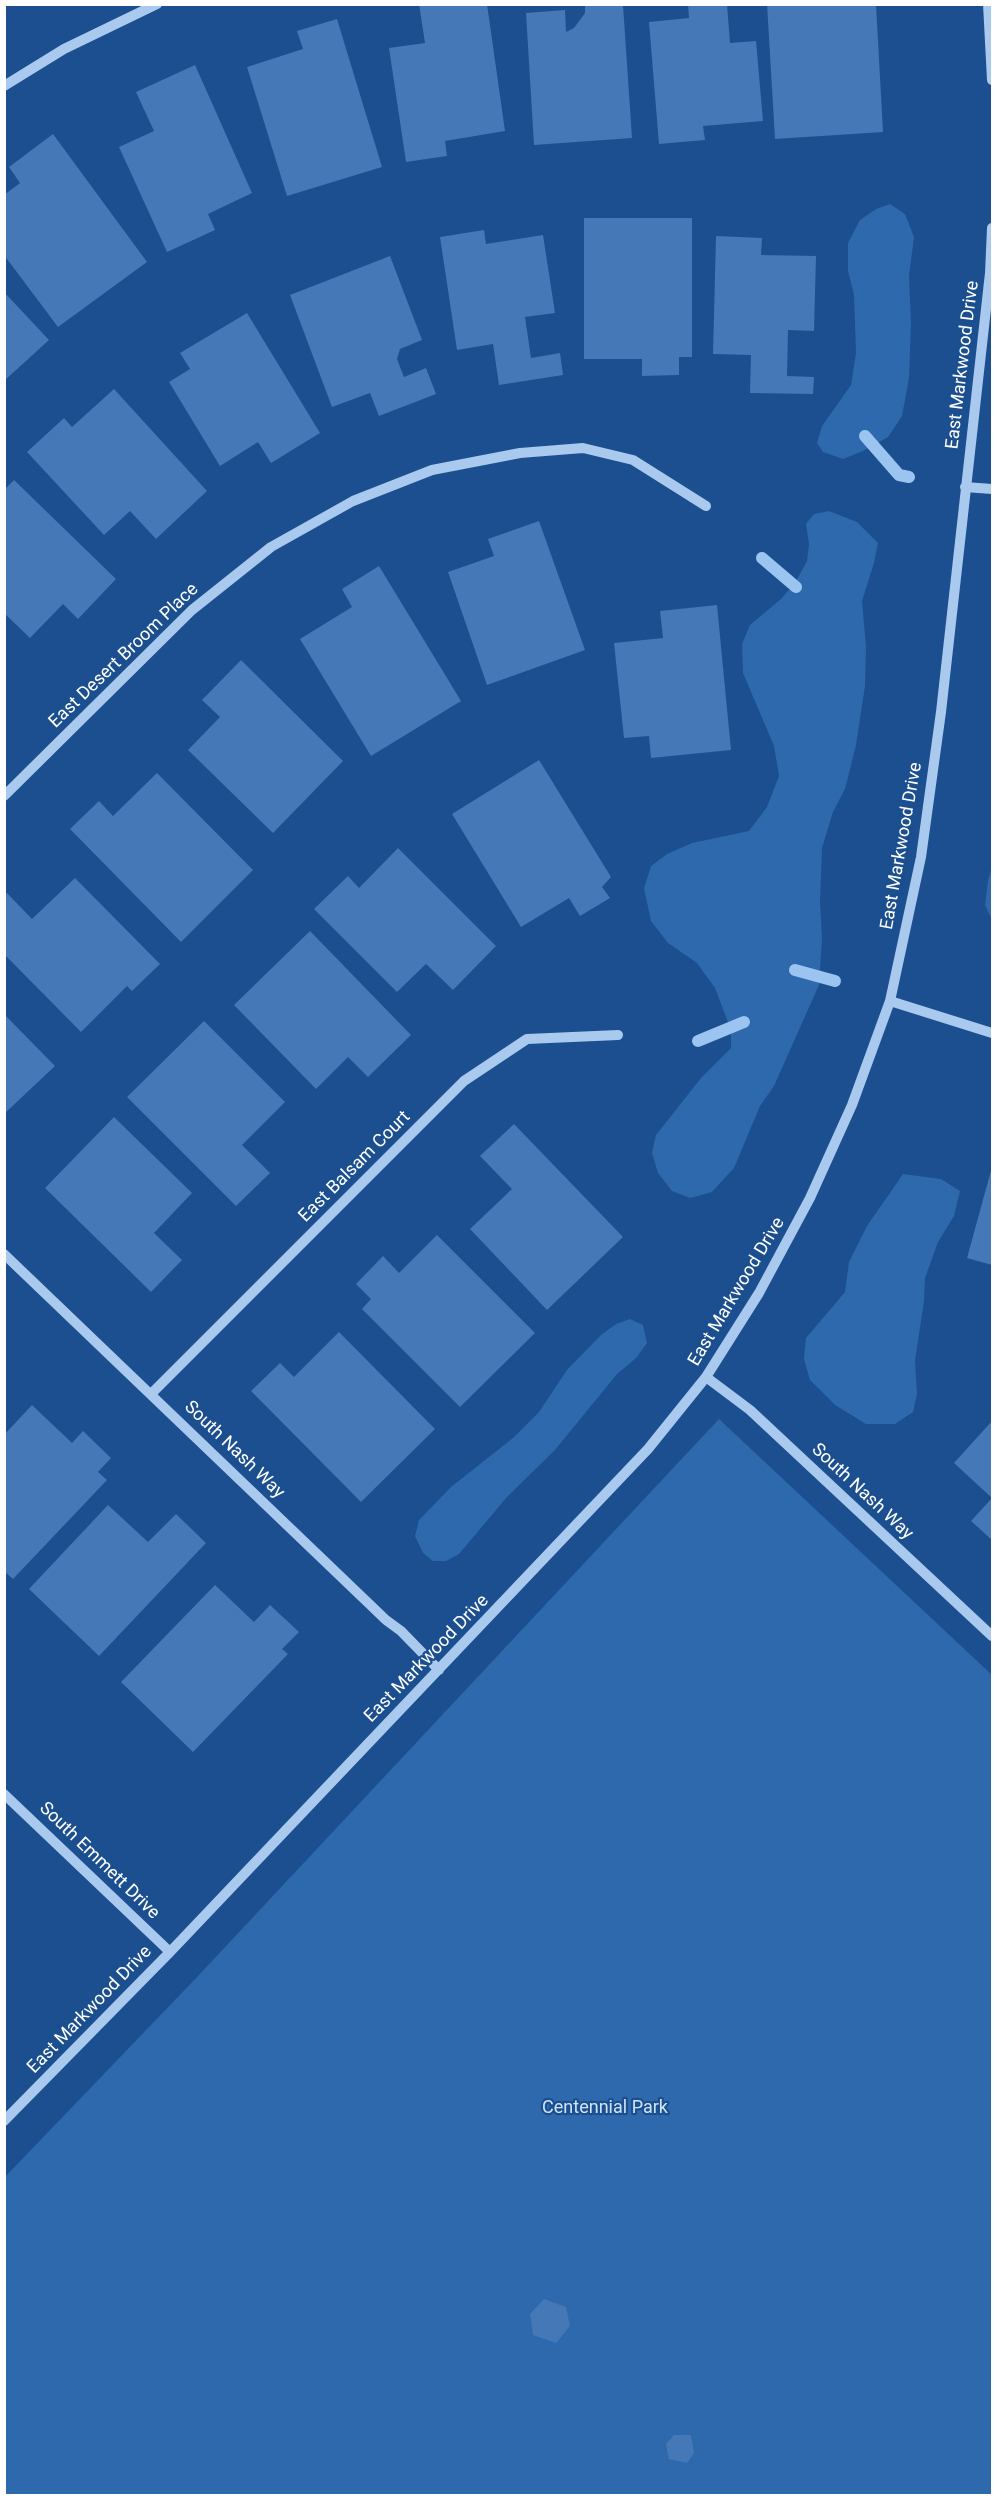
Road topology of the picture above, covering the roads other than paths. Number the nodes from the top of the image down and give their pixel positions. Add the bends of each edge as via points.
1 (157, 4) edge
2 (988, 4) edge
3 (993, 80) edge
4 (4, 86) edge
5 (993, 228) edge
6 (965, 487) junction
7 (993, 489) edge
8 (706, 506) dead end
9 (4, 796) edge
10 (890, 1001) junction
11 (993, 1033) edge
12 (618, 1035) dead end
13 (4, 1254) edge
14 (706, 1377) junction
15 (151, 1394) junction
16 (993, 1636) edge
17 (439, 1670) junction
18 (4, 1794) edge
19 (170, 1952) junction
20 (4, 2121) edge

1 - 4 street via 64,49
2 - 3 street
5 - 6 street, East Markwood Drive
6 - 7 street
6 - 10 street, East Markwood Drive via 921,857
8 - 9 street, East Desert Broom Place via 633,460 583,448 520,453 432,470 353,501 271,547 192,610
10 - 11 street
10 - 14 street, East Markwood Drive via 852,1105 810,1198 759,1293
12 - 15 street, East Balsam Court via 526,1039 464,1081
13 - 15 street, South Nash Way
14 - 16 street, South Nash Way via 750,1410
14 - 17 street, East Markwood Drive via 648,1449
15 - 17 street, South Nash Way
17 - 19 street, East Markwood Drive
18 - 19 street, South Emmett Drive
19 - 20 street, East Markwood Drive

